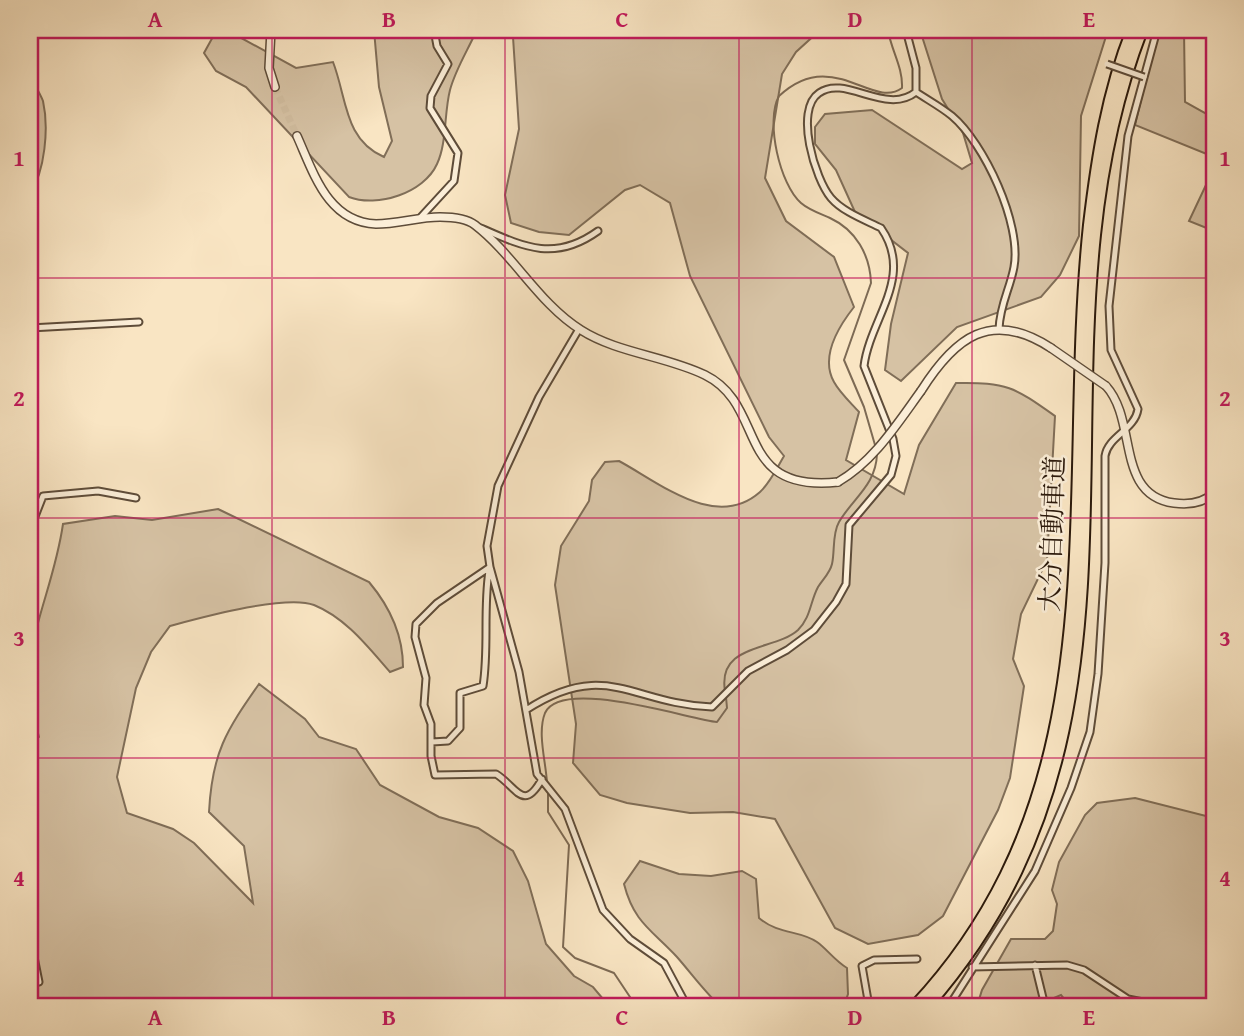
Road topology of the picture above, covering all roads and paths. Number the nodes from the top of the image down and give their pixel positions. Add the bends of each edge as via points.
1 (271, 30) edge
2 (434, 30) edge
3 (906, 30) edge
4 (1132, 30) edge
5 (1142, 30) edge
6 (1157, 30) edge
7 (1107, 64) dead end
8 (1144, 77) junction
9 (275, 87) tunnel mouth
10 (916, 92) junction
11 (297, 136) tunnel mouth
12 (420, 218) junction
13 (475, 225) junction
14 (598, 231) dead end
15 (139, 322) dead end
16 (30, 328) edge
17 (579, 329) junction
18 (999, 329) junction
19 (1127, 430) junction
20 (1214, 493) edge
21 (136, 498) dead end
22 (30, 565) edge
23 (490, 567) junction
24 (526, 710) junction
25 (432, 742) junction
26 (542, 779) junction
27 (30, 937) edge
28 (917, 959) dead end
29 (1035, 965) junction
30 (972, 967) junction
31 (39, 982) dead end
32 (1214, 1003) edge
33 (687, 1006) edge
34 (869, 1006) edge
35 (915, 1006) edge
36 (927, 1006) edge
37 (949, 1006) edge
38 (1045, 1006) edge
39 (1163, 1006) edge

1 - 9 street via 269,58
2 - 12 street via 448,64 431,96 430,108 458,153 454,181
3 - 10 street via 916,68
4 - 35 highway, 大分自動車道 via 1112,90 1092,201 1081,326 1075,581 1052,747 1027,828 989,907
5 - 36 highway, 大分自動車道 via 1120,93 1100,203 1089,341 1084,582 1061,749 1017,874 976,944
6 - 8 street
7 - 8 street, bridge
8 - 19 street via 1130,127 1110,280 1111,350 1138,409
10 - 18 street via 958,123 995,178 1013,234 1015,265 1000,305
10 - 24 street via 899,100 833,88 821,90 813,97 808,113 809,141 826,191 832,200 881,228 894,270 889,300 864,366 894,439 895,456 891,475 849,525 846,584 836,602 814,629 748,671 712,707 597,685 563,689
11 - 12 street via 331,204 352,220 376,224
12 - 13 street via 450,218
13 - 14 street via 520,246 547,251 580,242
13 - 17 street
15 - 16 street
17 - 18 street, bridge via 708,376 730,397 768,465 796,480 816,484 838,482 856,471 888,436 950,350 980,332
17 - 23 street via 539,397 498,486 487,546
18 - 19 street, bridge via 1027,335 1106,386 1115,396
19 - 20 street via 1130,458 1140,485 1150,495 1182,504
19 - 30 street via 1105,456 1105,563 1090,732 1035,871
21 - 22 street via 97,491 43,496 34,519
23 - 24 street
23 - 25 street via 483,686 460,693 460,728 448,741
23 - 25 street via 437,603 416,624
24 - 26 street via 537,774
25 - 26 street via 435,775 492,773 526,797
26 - 33 street via 565,809 603,909 631,939 664,964
27 - 31 street
28 - 34 street via 874,960 862,966
29 - 30 street
29 - 38 street
29 - 39 street via 1084,970 1138,1003
30 - 37 street
32 - 39 street

